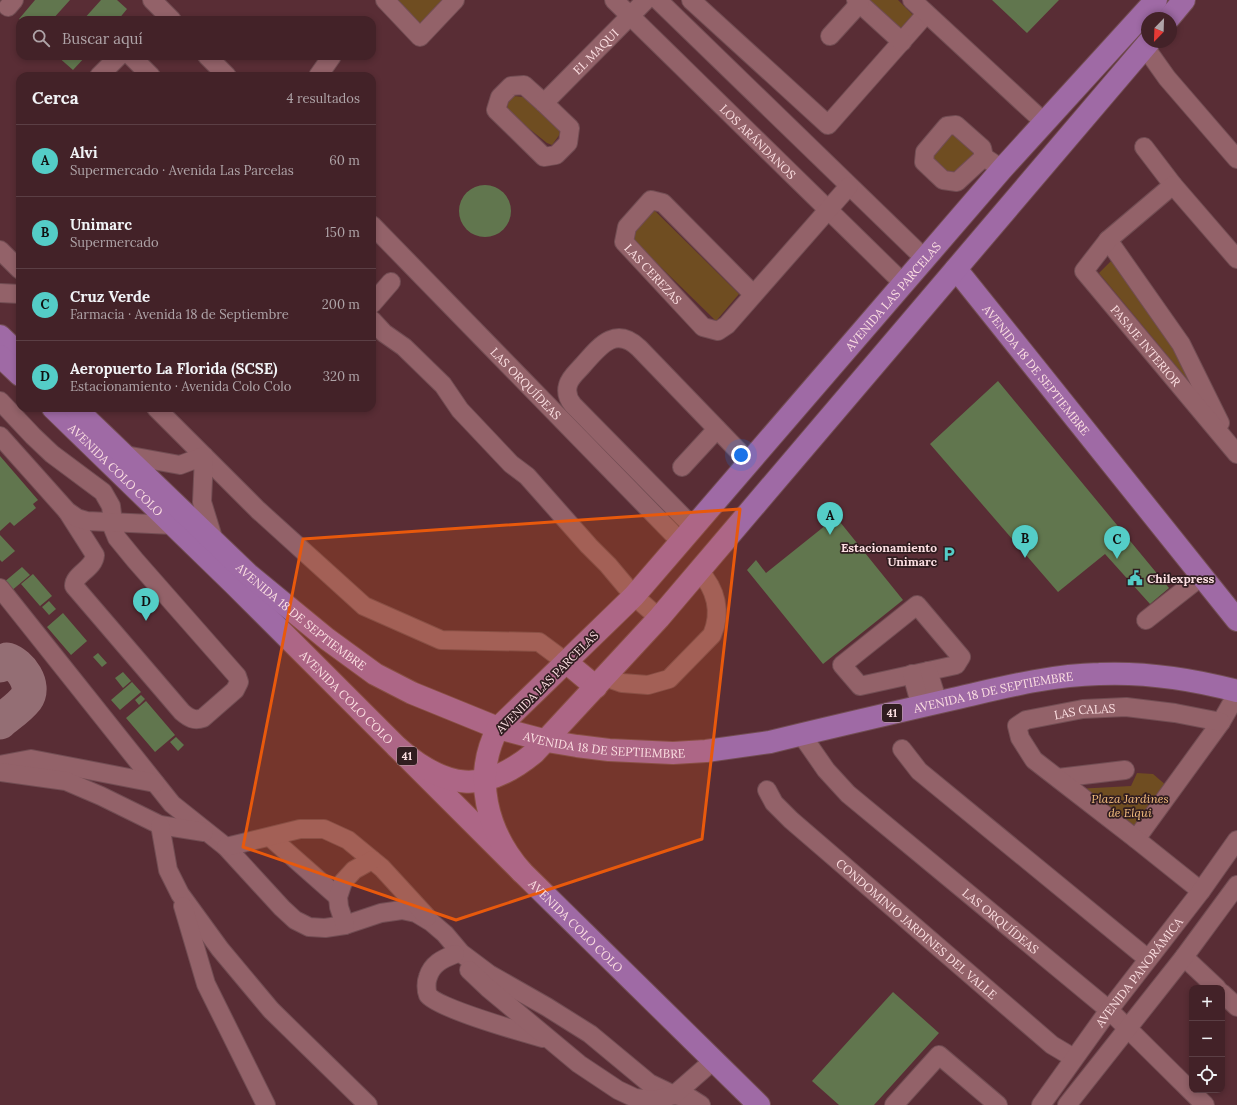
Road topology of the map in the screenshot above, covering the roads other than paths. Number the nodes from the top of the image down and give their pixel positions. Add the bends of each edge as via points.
1 (385, 0) edge
2 (454, 0) edge
3 (614, 0) edge
4 (646, 0) edge
5 (658, 0) edge
6 (691, 0) edge
7 (912, 0) edge
8 (1156, 0) edge
9 (1184, 0) edge
10 (858, 2) edge
11 (1174, 12) edge
12 (926, 14) junction
13 (630, 16) junction
14 (830, 36) dead end
15 (902, 42) junction
16 (1144, 48) edge
17 (1149, 48) edge
18 (115, 60) edge
19 (134, 60) edge
20 (211, 60) edge
21 (329, 60) edge
22 (103, 72) edge
23 (147, 72) edge
24 (223, 72) edge
25 (321, 72) edge
26 (544, 103) dead end
27 (1045, 123) junction
28 (1144, 147) dead end
29 (984, 157) dead end
30 (1237, 159) edge
31 (1002, 169) junction
32 (1173, 185) junction
33 (849, 186) junction
34 (828, 210) junction
35 (376, 229) edge
36 (1108, 240) junction
37 (0, 250) edge
38 (924, 258) junction
39 (1237, 259) edge
40 (16, 266) edge
41 (956, 269) junction
42 (391, 282) dead end
43 (903, 283) junction
44 (0, 293) edge
45 (16, 294) edge
46 (753, 294) junction
47 (376, 299) edge
48 (376, 324) edge
49 (0, 336) edge
50 (16, 351) edge
51 (0, 356) edge
52 (16, 371) edge
53 (0, 401) edge
54 (57, 412) edge
55 (79, 412) edge
56 (160, 412) edge
57 (717, 429) junction
58 (0, 436) edge
59 (1236, 452) edge
60 (125, 456) junction
61 (204, 456) junction
62 (749, 462) junction
63 (682, 467) dead end
64 (67, 511) junction
65 (110, 521) junction
66 (173, 524) junction
67 (687, 534) junction
68 (214, 541) junction
69 (699, 571) junction
70 (1202, 576) junction
71 (0, 588) edge
72 (634, 596) junction
73 (659, 618) junction
74 (1146, 620) dead end
75 (1237, 620) edge
76 (566, 662) junction
77 (920, 673) junction
78 (601, 682) junction
79 (1237, 692) edge
80 (929, 705) junction
81 (572, 714) junction
82 (1221, 722) junction
83 (498, 728) junction
84 (801, 734) junction
85 (547, 741) junction
86 (577, 746) junction
87 (397, 747) junction
88 (902, 749) dead end
89 (0, 765) edge
90 (1126, 770) dead end
91 (0, 772) edge
92 (1058, 778) junction
93 (485, 780) junction
94 (155, 783) junction
95 (767, 790) dead end
96 (160, 825) junction
97 (207, 832) junction
98 (270, 837) junction
99 (1136, 839) junction
100 (1237, 840) edge
101 (226, 847) junction
102 (372, 860) junction
103 (522, 872) junction
104 (1236, 890) edge
105 (1201, 891) junction
106 (180, 894) junction
107 (338, 897) junction
108 (431, 922) junction
109 (345, 925) junction
110 (455, 954) junction
111 (1184, 957) junction
112 (1148, 960) junction
113 (1214, 985) edge
114 (1225, 996) edge
115 (1237, 1007) edge
116 (1109, 1010) junction
117 (1128, 1029) junction
118 (552, 1041) junction
119 (1074, 1058) junction
120 (714, 1060) junction
121 (674, 1095) junction
122 (266, 1105) edge
123 (368, 1105) edge
124 (701, 1105) edge
125 (759, 1105) edge
126 (894, 1105) edge
127 (998, 1105) edge
128 (1041, 1105) edge
129 (1067, 1105) edge
130 (1205, 1105) edge

1 - 2 street via 420,36
3 - 13 street, LOS ARÁNDANOS
4 - 13 street, EL MAQUI
5 - 33 street
6 - 15 street via 828,125
7 - 12 street
8 - 27 main road, AVENIDA LAS PARCELAS
9 - 11 main road
10 - 14 street
10 - 15 street
12 - 15 street
12 - 27 street
13 - 26 street, EL MAQUI
13 - 34 street, LOS ARÁNDANOS
16 - 41 main road
17 - 30 street via 1167,78
18 - 22 street
19 - 23 street
20 - 24 street
21 - 25 street
27 - 31 main road, AVENIDA LAS PARCELAS
28 - 32 street
29 - 31 street
31 - 38 main road, AVENIDA LAS PARCELAS
32 - 36 street, PASAJE INTERIOR
32 - 39 street
33 - 34 street, LAS CEREZAS
33 - 38 street
34 - 43 street, LOS ARÁNDANOS
34 - 46 street, LAS CEREZAS
35 - 67 street, LAS ORQUÍDEAS
36 - 59 street, PASAJE INTERIOR via 1181,344
36 - 59 street, PASAJE INTERIOR via 1084,271
37 - 40 street
38 - 41 main road
38 - 43 main road, AVENIDA LAS PARCELAS
41 - 69 main road
41 - 70 main road, AVENIDA 18 DE SEPTIEMBRE
42 - 47 street
43 - 62 main road, AVENIDA LAS PARCELAS
44 - 45 street
46 - 46 street, LAS CEREZAS via 663,203 651,200 626,227 624,242 703,327 718,331 727,325
48 - 72 street via 404,347 443,386 460,410 511,464 527,476
49 - 50 main road
51 - 52 main road
53 - 65 street via 52,454 103,492 111,506
54 - 66 main road, AVENIDA COLO COLO / 41
55 - 60 main road, AVENIDA 18 DE SEPTIEMBRE / 41
56 - 61 street
57 - 62 street
57 - 63 street
57 - 67 street via 639,348 625,339 610,340 601,345 570,380 568,386 568,396 573,405
58 - 64 street
60 - 61 street via 180,465
60 - 68 main road, AVENIDA 18 DE SEPTIEMBRE / 41
61 - 68 street via 202,502
61 - 76 street via 258,510 364,606 441,640 538,642
62 - 67 main road, AVENIDA LAS PARCELAS
64 - 65 street via 87,521
64 - 65 street via 95,555 94,560 74,581 74,586 182,712 194,719 203,718 235,690 239,682 237,676 126,550 117,538
65 - 66 street
66 - 87 main road, AVENIDA COLO COLO / 41
67 - 72 main road, AVENIDA LAS PARCELAS
68 - 83 main road, AVENIDA 18 DE SEPTIEMBRE / 41 via 286,606 375,674 435,704
69 - 73 main road
69 - 78 street via 708,580 718,613 712,635 669,679 648,685
70 - 74 street
70 - 75 main road, AVENIDA 18 DE SEPTIEMBRE
71 - 94 street
72 - 73 street
72 - 76 main road, AVENIDA LAS PARCELAS
73 - 78 main road
76 - 78 main road
76 - 83 main road, AVENIDA LAS PARCELAS
77 - 77 street via 956,665 961,657 917,605 842,665 860,686
77 - 80 street
78 - 81 main road
79 - 80 main road, AVENIDA 18 DE SEPTIEMBRE / 41 via 1211,684 1155,675 1071,675
79 - 82 street
80 - 84 main road, AVENIDA 18 DE SEPTIEMBRE / 41
81 - 85 main road
81 - 86 main road via 569,733
82 - 92 street, LAS CALAS via 1175,712 1126,707 1083,709 1026,720 1017,726 1020,738 1034,760
82 - 99 street
83 - 85 main road, AVENIDA 18 DE SEPTIEMBRE / 41
83 - 93 main road, AVENIDA LAS PARCELAS via 488,750
84 - 86 main road, AVENIDA 18 DE SEPTIEMBRE / 41 via 706,751 641,753
84 - 116 street, LAS ORQUÍDEAS via 826,770 848,794
85 - 86 main road, AVENIDA 18 DE SEPTIEMBRE / 41
85 - 93 main road via 516,768
87 - 93 main road via 419,764 448,778 464,782
87 - 103 main road, AVENIDA COLO COLO / 41
88 - 112 street via 918,771
89 - 94 street via 31,759
90 - 92 street
91 - 96 street via 66,782
92 - 99 street, LAS CALAS
93 - 103 main road, AVENIDA LAS PARCELAS via 489,812 496,835
94 - 97 street via 172,804
95 - 119 street, CONDOMINIO JARDINES DEL VALLE via 774,803 791,820 1052,1046
96 - 97 street
96 - 106 street via 168,870
97 - 101 street
98 - 101 street
98 - 102 street via 300,829 324,829 348,840
98 - 107 street
99 - 105 street, LAS CALAS
100 - 105 street, AVENIDA PANORÁMICA
101 - 109 street via 295,920 309,927
102 - 107 street via 354,870 343,882
102 - 108 street
103 - 120 main road, AVENIDA COLO COLO / 41
104 - 111 street, AVENIDA PANORÁMICA
105 - 112 street, AVENIDA PANORÁMICA
106 - 122 street via 206,984
106 - 123 street via 220,949 271,1010
107 - 109 street
108 - 109 street via 416,913 402,910 380,913
108 - 110 street
108 - 121 street via 461,953 490,974 590,1034 649,1083
110 - 118 street via 488,988
110 - 118 street via 441,959 433,966 426,986 428,996 450,1008
111 - 113 street
111 - 117 street, AVENIDA PANORÁMICA
112 - 116 street, AVENIDA PANORÁMICA
114 - 115 street
116 - 117 street, LAS ORQUÍDEAS
116 - 119 street, AVENIDA PANORÁMICA
117 - 129 street, AVENIDA PANORÁMICA
117 - 130 street, LAS ORQUÍDEAS
118 - 121 street via 579,1064 635,1098 655,1100
119 - 128 street, AVENIDA PANORÁMICA
120 - 121 street
120 - 125 main road, AVENIDA COLO COLO / 41
121 - 124 street via 690,1098
126 - 127 street via 939,1055

